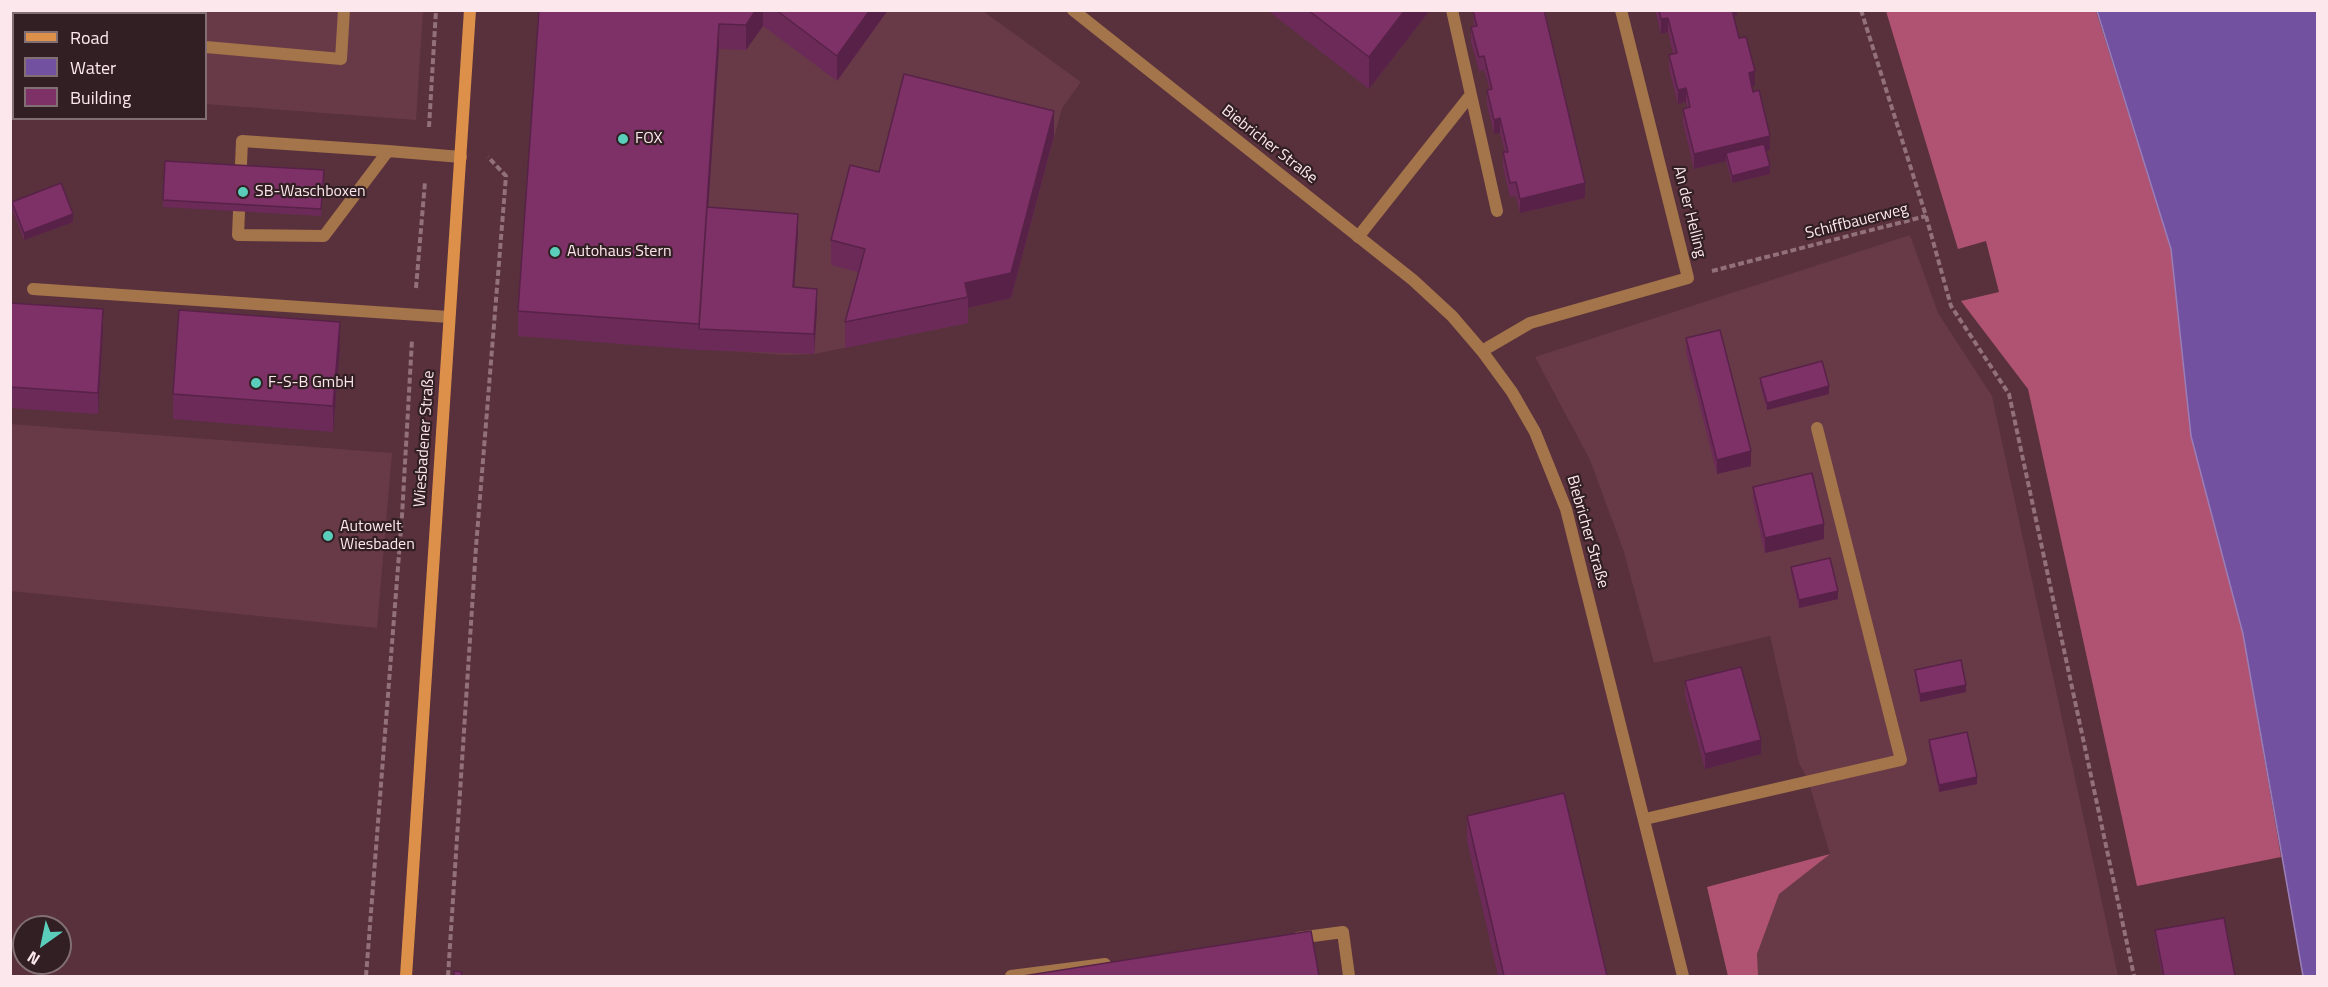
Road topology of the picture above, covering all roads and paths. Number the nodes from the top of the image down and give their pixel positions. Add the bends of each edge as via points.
1 (344, 10) edge
2 (436, 10) edge
3 (470, 10) edge
4 (1073, 10) edge
5 (1452, 10) edge
6 (1621, 10) edge
7 (1860, 10) edge
8 (207, 47) edge
9 (1469, 97) junction
10 (388, 151) junction
11 (428, 154) junction
12 (461, 157) junction
13 (506, 176) dead end
14 (1497, 211) dead end
15 (1926, 216) junction
16 (1358, 237) junction
17 (1688, 278) junction
18 (33, 289) dead end
19 (414, 315) junction
20 (449, 317) junction
21 (1482, 351) junction
22 (1817, 428) dead end
23 (1645, 819) junction
24 (1284, 940) edge
25 (1118, 962) edge
26 (366, 976) edge
27 (406, 976) edge
28 (448, 976) edge
29 (1011, 976) edge
30 (1349, 976) edge
31 (1683, 976) edge
32 (2134, 976) edge

1 - 8 street via 341,59
2 - 11 path
3 - 12 main road, Wiesbadener Straße
4 - 16 street, Biebricher Straße
5 - 9 street
6 - 17 street, An der Helling
7 - 15 path, Schiffbauerweg
9 - 14 street
9 - 16 street
10 - 10 street via 242,141 238,235 324,236
10 - 11 street
11 - 12 street
11 - 19 path
12 - 20 main road, Wiesbadener Straße
13 - 28 path via 476,547
15 - 17 path, Schiffbauerweg
15 - 32 path via 1951,306 2009,394
16 - 21 street, Biebricher Straße via 1413,279
17 - 21 street, An der Helling via 1530,323
18 - 19 street
19 - 20 street
19 - 26 path
20 - 27 main road, Wiesbadener Straße
21 - 23 street, Biebricher Straße via 1535,432 1566,509
22 - 23 street via 1901,760
23 - 31 street, Biebricher Straße
24 - 30 street via 1343,932
25 - 29 street

